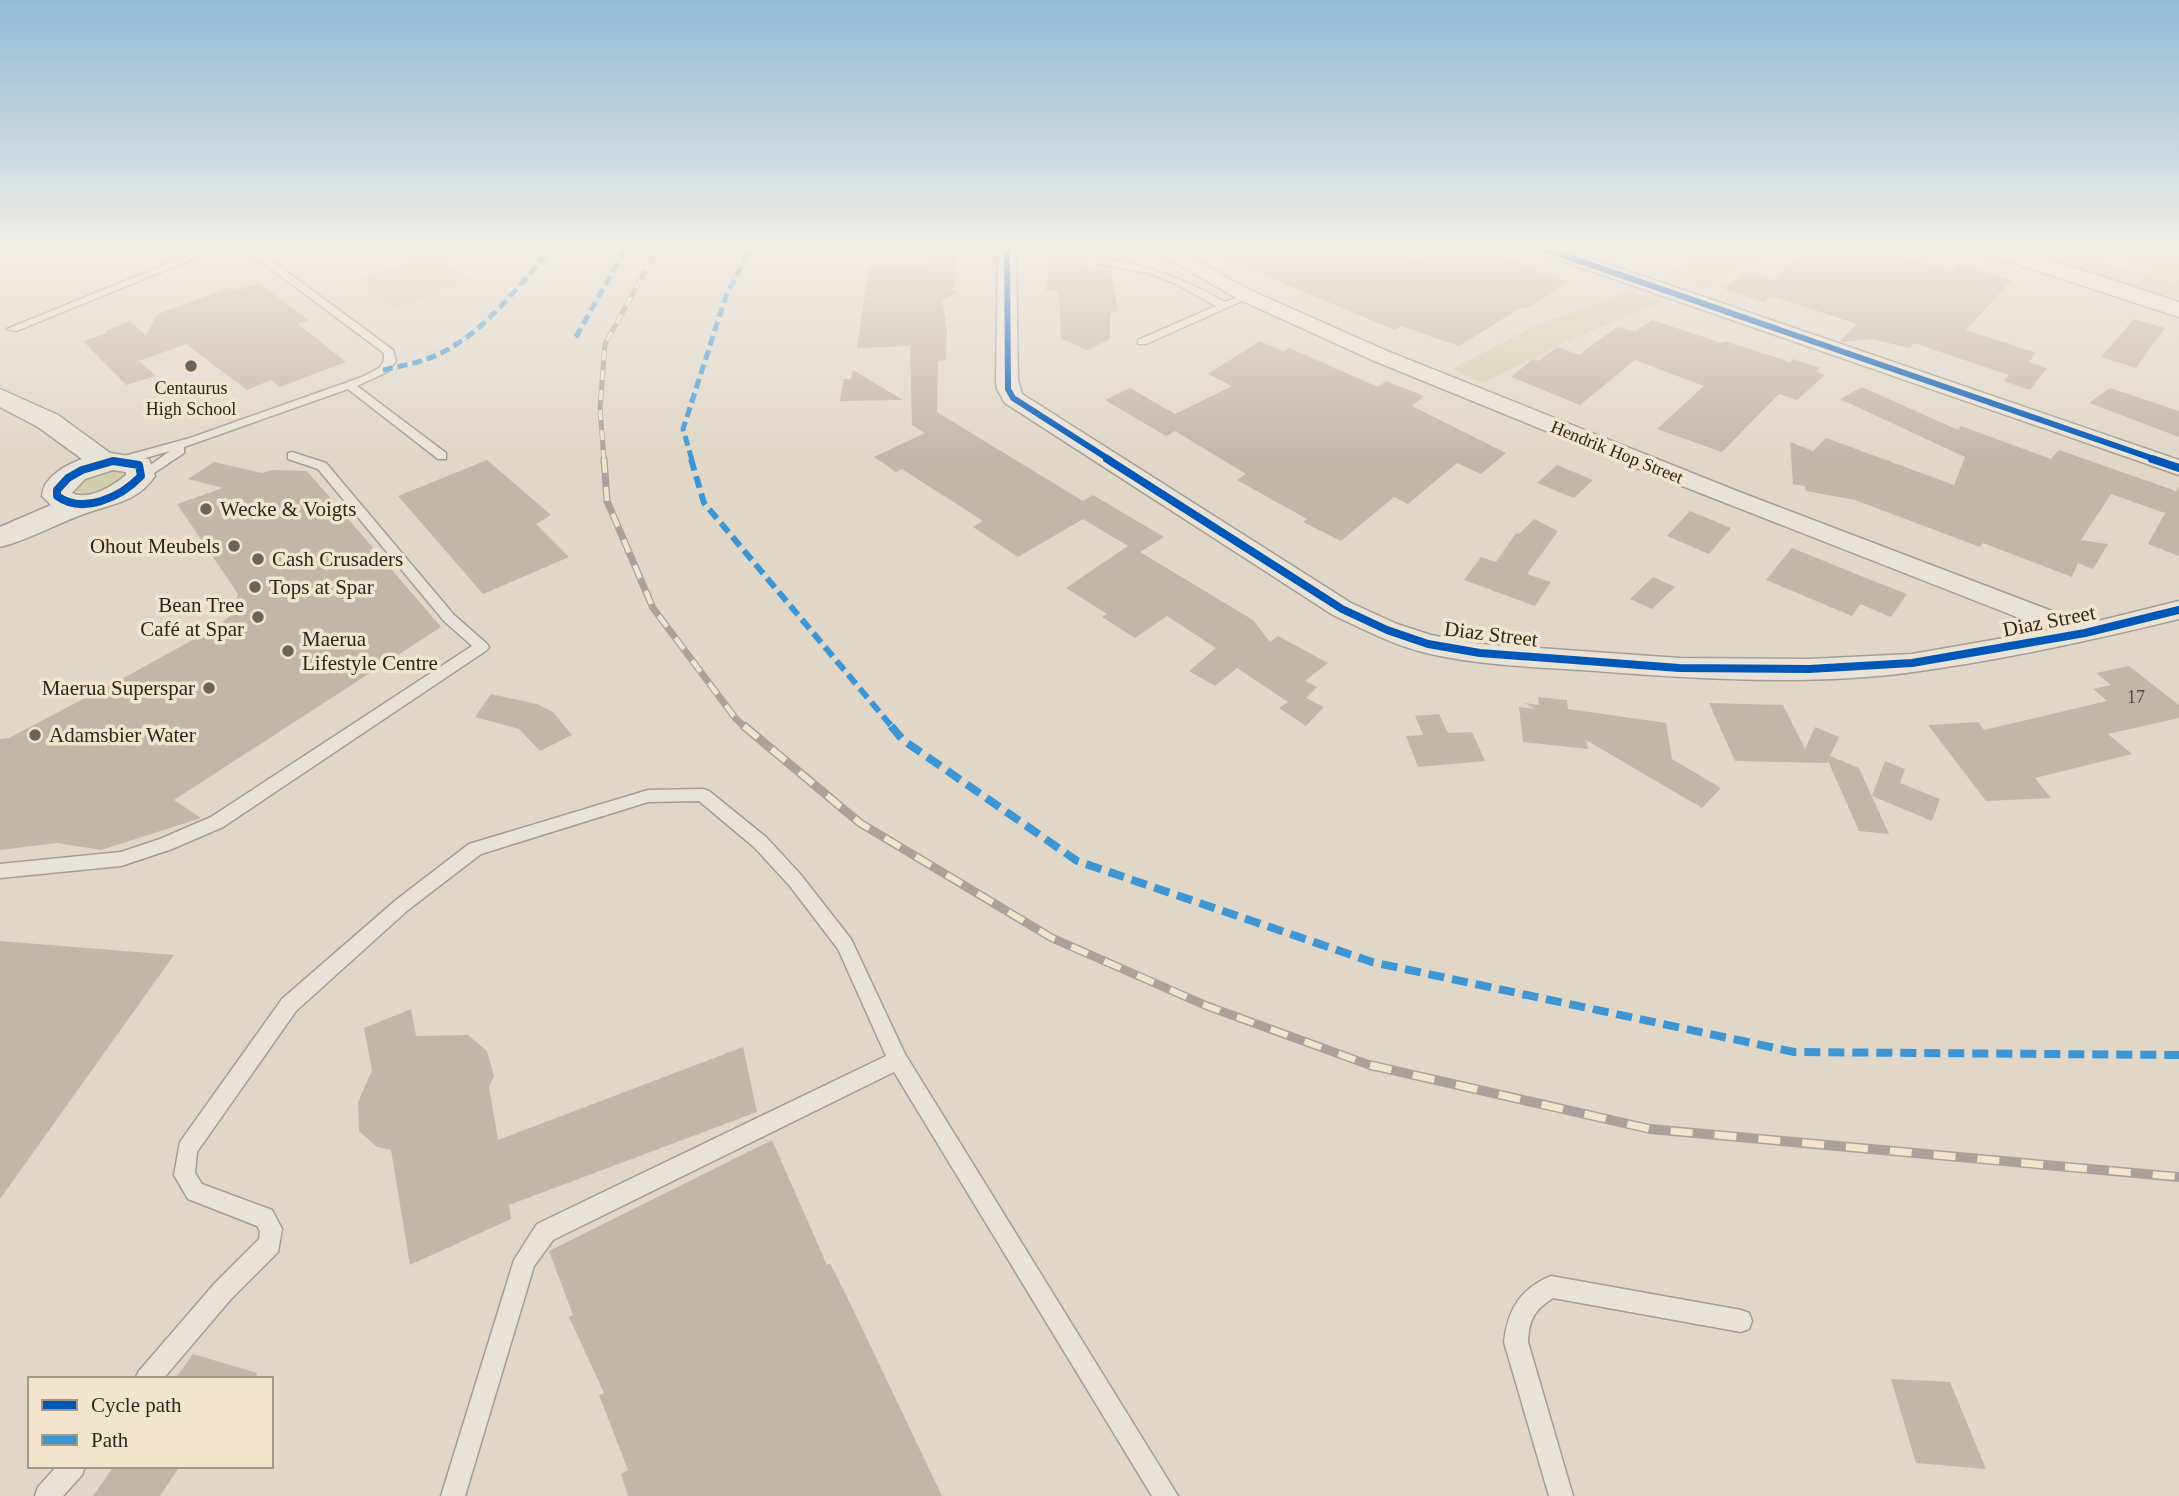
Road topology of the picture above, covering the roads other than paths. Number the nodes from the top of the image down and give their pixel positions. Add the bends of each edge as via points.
1 (40, 318) edge
2 (342, 318) edge
3 (1007, 318) edge
4 (1197, 318) edge
5 (1293, 318) edge
6 (1744, 318) edge
7 (12, 329) dead end
8 (1142, 342) dead end
9 (349, 385) junction
10 (0, 397) edge
11 (0, 419) edge
12 (194, 442) junction
13 (292, 456) dead end
14 (442, 456) dead end
15 (122, 466) junction
16 (2179, 468) edge
17 (69, 490) junction
18 (0, 529) edge
19 (0, 538) edge
20 (2179, 610) edge
21 (2085, 633) junction
22 (0, 871) edge
23 (898, 1060) junction
24 (1741, 1321) dead end
25 (150, 1377) edge
26 (71, 1468) edge
27 (47, 1496) edge
28 (453, 1496) edge
29 (1166, 1496) edge
30 (1561, 1496) edge

1 - 7 lane
2 - 9 lane via 388,352 390,360 383,370
3 - 21 street, Diaz Street via 1007,389 1013,398 1342,608 1428,644 1480,653 1679,668 1809,669 1912,663
4 - 8 lane
5 - 21 street, Hendrik Hop Street via 1658,469
6 - 16 street
9 - 12 lane
9 - 14 lane
10 - 15 street
11 - 17 street via 39,442 60,461
12 - 15 lane
12 - 15 lane
13 - 22 lane via 322,466 449,618 482,647 217,821 121,859
15 - 17 street
15 - 17 street via 122,493 108,499
17 - 18 street
17 - 19 street
20 - 21 street, Diaz Street
23 - 25 lane via 845,944 760,842 702,795 648,796 475,849 402,905 289,1005 187,1149 184,1175 195,1192 264,1218 271,1229 270,1244
23 - 28 lane via 545,1232 525,1260
23 - 29 lane
24 - 30 lane via 1551,1287 1529,1298 1517,1319 1516,1342
26 - 27 lane

